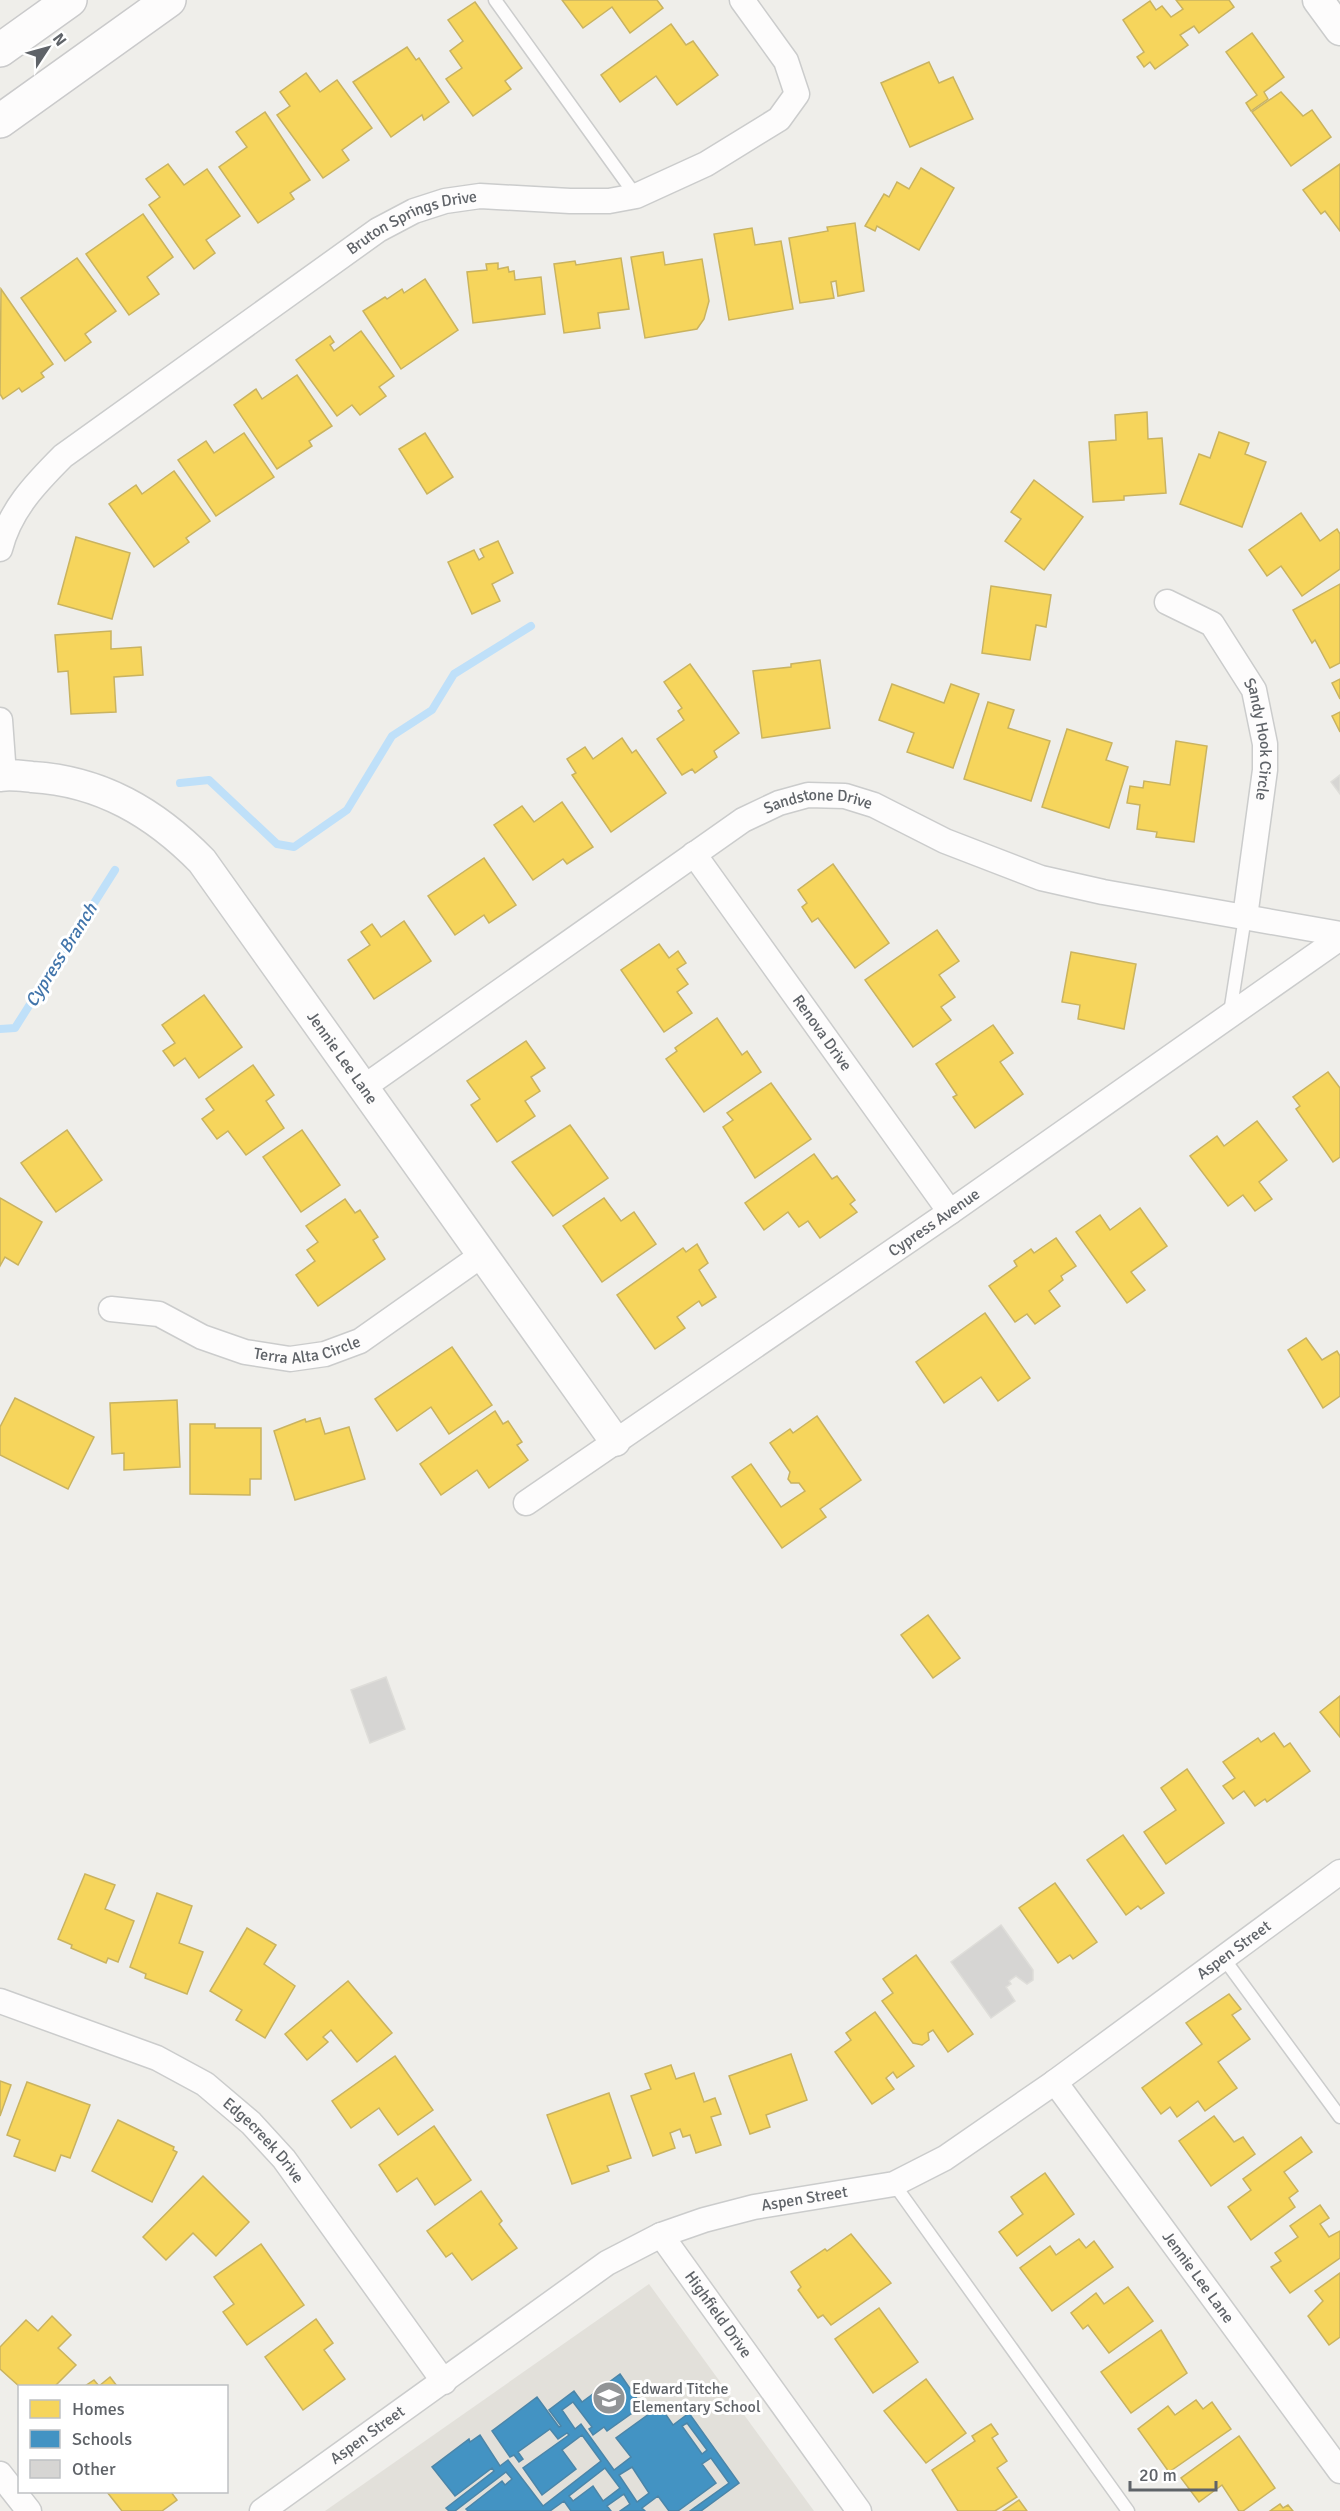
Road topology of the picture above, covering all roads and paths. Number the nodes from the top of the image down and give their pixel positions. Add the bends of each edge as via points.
1 (70, 0) edge
2 (169, 0) edge
3 (495, 0) edge
4 (742, 0) edge
5 (1318, 0) edge
6 (1340, 30) edge
7 (0, 50) edge
8 (0, 121) edge
9 (636, 196) junction
10 (0, 549) edge
11 (1167, 602) dead end
12 (0, 720) edge
13 (2, 776) edge
14 (694, 854) junction
15 (1245, 917) junction
16 (1340, 933) edge
17 (1340, 938) edge
18 (1230, 1015) junction
19 (364, 1087) junction
20 (950, 1212) junction
21 (482, 1255) junction
22 (111, 1309) dead end
23 (615, 1441) junction
24 (526, 1503) dead end
25 (1340, 1872) edge
26 (1222, 1956) junction
27 (0, 2001) edge
28 (1055, 2082) junction
29 (1340, 2117) edge
30 (894, 2184) junction
31 (661, 2235) junction
32 (444, 2382) junction
33 (1340, 2471) edge
34 (0, 2474) edge
35 (28, 2511) edge
36 (262, 2511) edge
37 (859, 2511) edge
38 (1128, 2511) edge

1 - 7 main road
2 - 8 main road
3 - 9 lane
4 - 9 street, Bruton Springs Drive via 786,61 797,94 779,119 706,164
5 - 6 street
9 - 10 street, Bruton Springs Drive via 570,201 480,196 414,211 378,230 63,456 31,488 6,528
11 - 15 street, Sandy Hook Circle via 1212,624 1254,690 1265,744 1265,770
12 - 13 street
13 - 19 street, Jennie Lee Lane via 51,778 93,787 132,803 176,834 232,900
14 - 15 street, Sandstone Drive via 743,820 779,803 808,795 845,796 1041,878
14 - 19 street, Sandstone Drive
14 - 20 street, Renova Drive
15 - 16 street, Sandstone Drive
15 - 18 lane
17 - 18 street, Cypress Avenue
18 - 20 street, Cypress Avenue
19 - 21 street, Jennie Lee Lane
20 - 23 street, Cypress Avenue
21 - 22 street, Terra Alta Circle via 360,1341 325,1354 290,1359 246,1352 202,1337 159,1314
21 - 23 street, Jennie Lee Lane
23 - 24 street, Cypress Avenue
25 - 26 street, Aspen Street
26 - 28 street, Aspen Street
26 - 29 lane
27 - 32 street, Edgecreek Drive via 158,2058 205,2084 251,2122 284,2159
28 - 30 street, Aspen Street via 945,2158
28 - 33 street, Jennie Lee Lane
30 - 31 street, Aspen Street via 754,2206
30 - 38 lane
31 - 32 street, Aspen Street via 607,2263
31 - 37 street, Highfield Drive
32 - 36 street, Aspen Street
34 - 35 street

